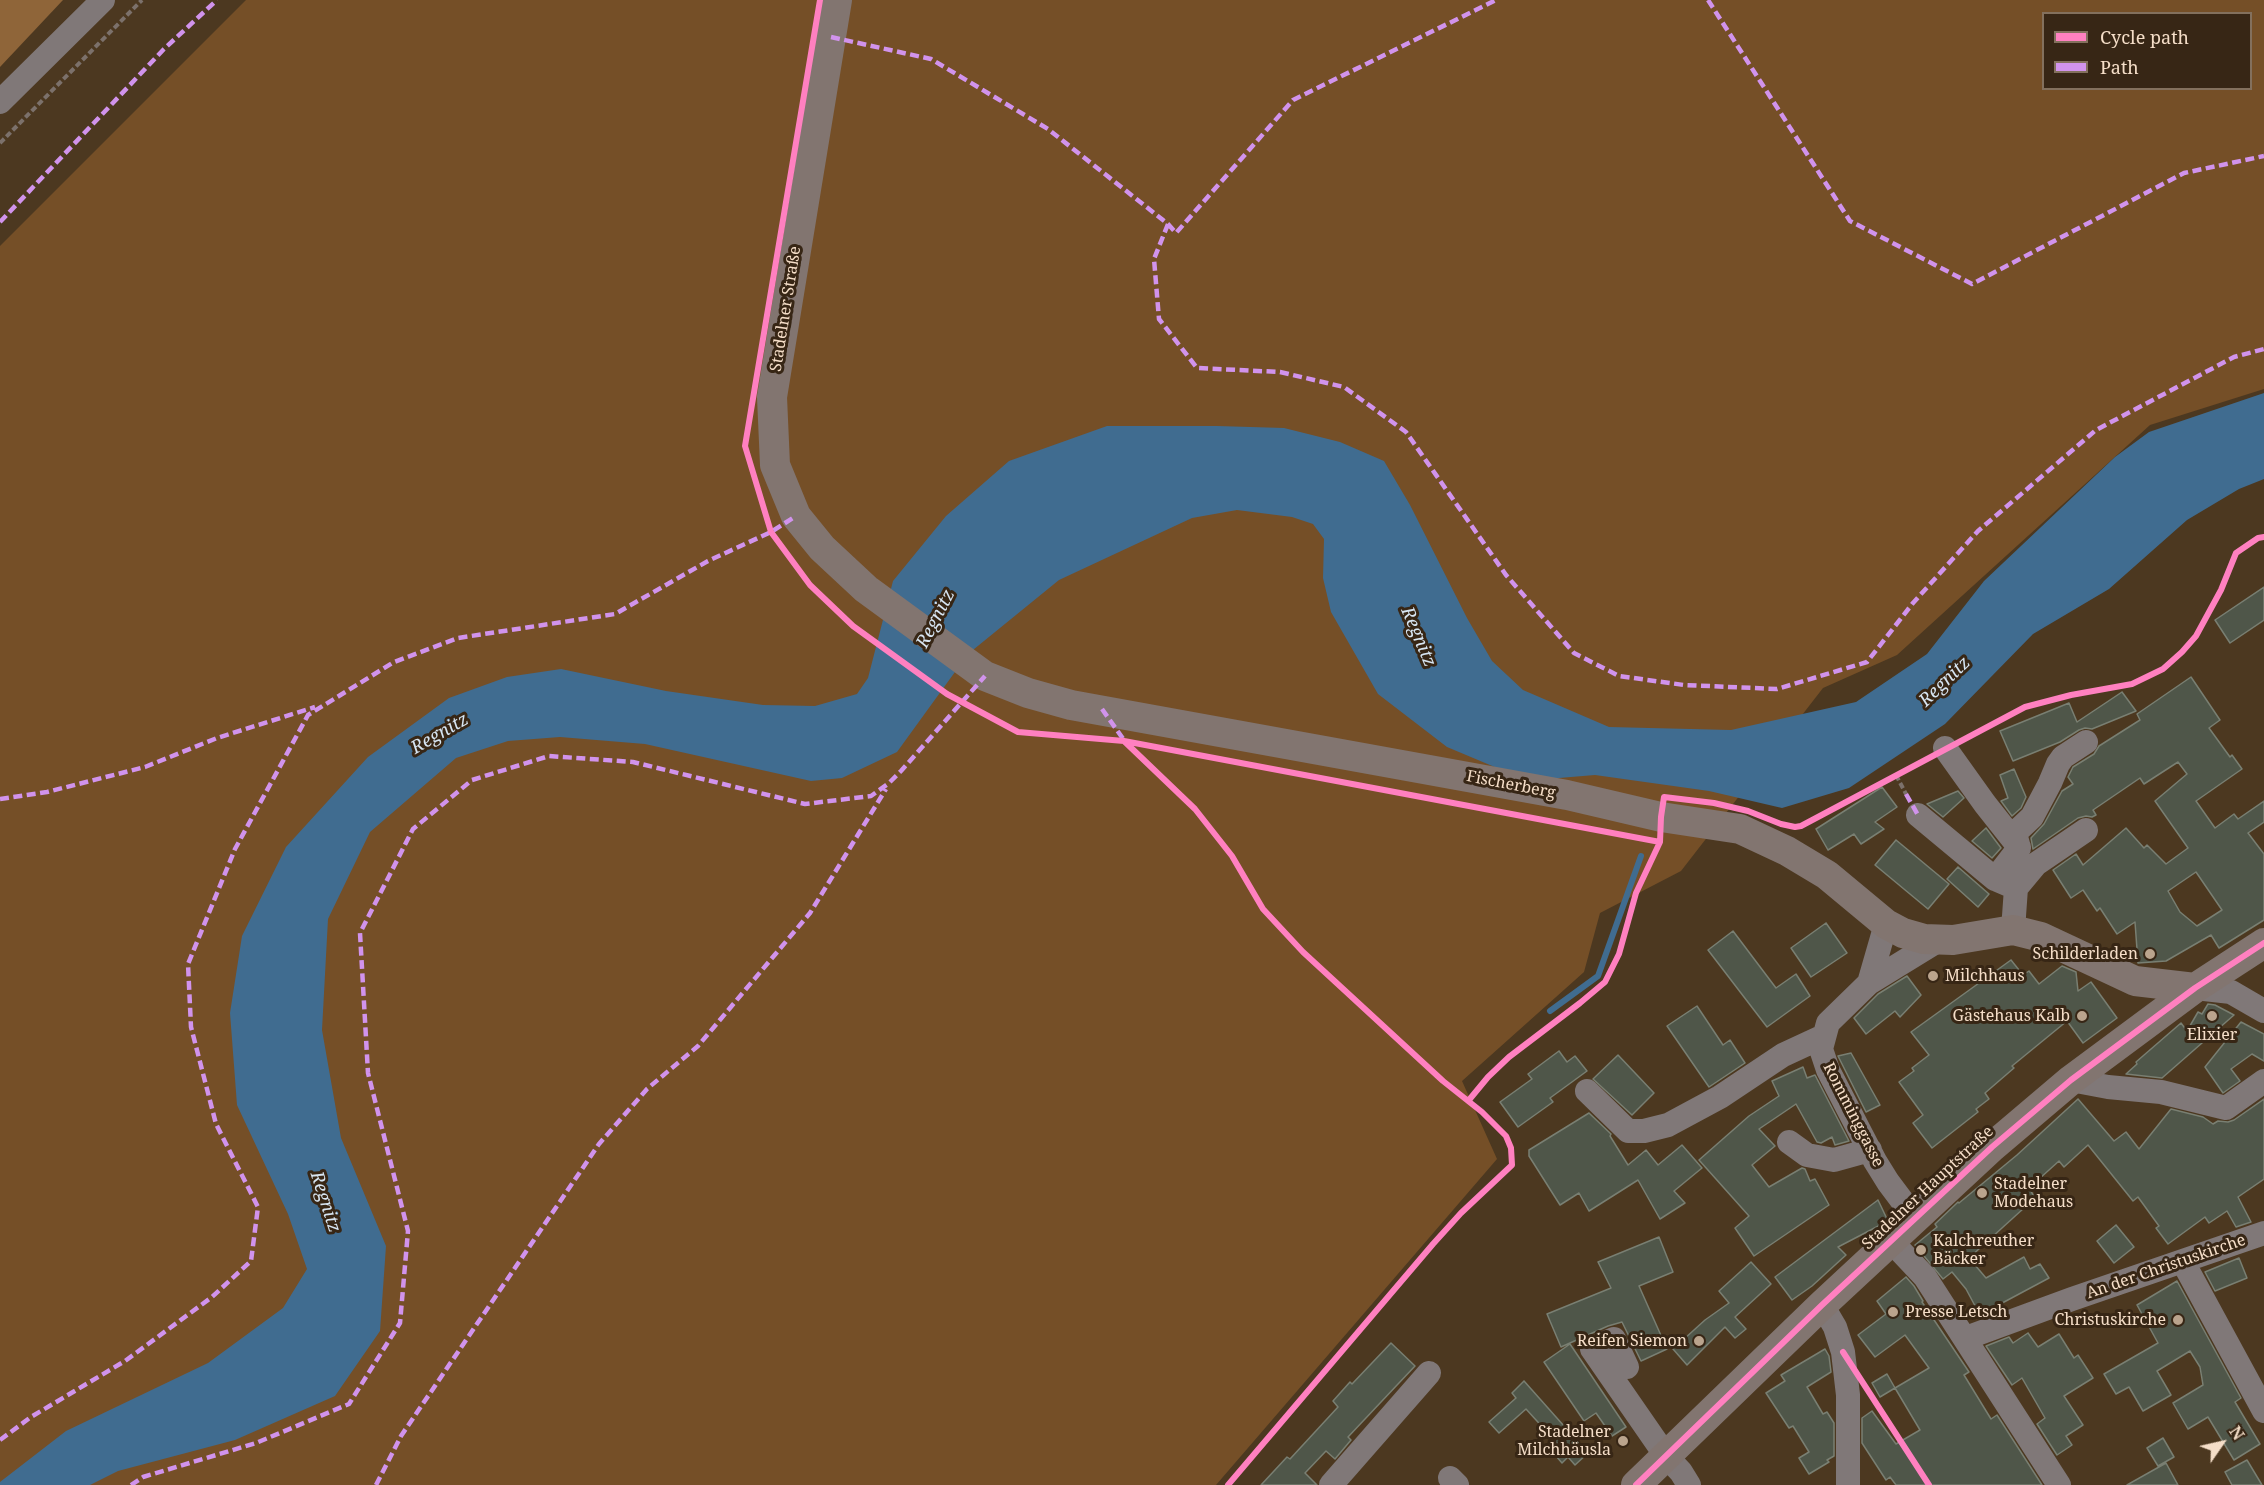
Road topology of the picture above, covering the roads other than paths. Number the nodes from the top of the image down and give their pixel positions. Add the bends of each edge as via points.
1 (103, 0) edge
2 (837, 0) edge
3 (0, 102) edge
4 (985, 676) joint
5 (2086, 742) dead end
6 (1945, 748) dead end
7 (1918, 815) dead end
8 (2086, 830) dead end
9 (2019, 847) junction
10 (2006, 884) junction
11 (1886, 924) junction
12 (2013, 930) junction
13 (1939, 940) junction
14 (2264, 943) edge
15 (1869, 983) junction
16 (2195, 988) junction
17 (2264, 1011) edge
18 (1824, 1036) junction
19 (2071, 1080) junction
20 (2264, 1081) edge
21 (1587, 1091) dead end
22 (1789, 1142) dead end
23 (1870, 1150) junction
24 (1915, 1218) junction
25 (2264, 1233) edge
26 (1891, 1241) junction
27 (2182, 1262) junction
28 (1822, 1305) junction
29 (1966, 1338) junction
30 (1627, 1367) dead end
31 (1429, 1373) dead end
32 (2264, 1411) edge
33 (1666, 1456) junction
34 (1330, 1485) edge
35 (1636, 1485) edge
36 (1689, 1485) edge
37 (1848, 1485) edge
38 (2059, 1485) edge

1 - 3 street
2 - 4 main road, Stadelner Straße via 772,397 775,465 796,516 822,548 866,589
4 - 11 main road, Fischerberg via 1071,705 1740,829 1827,875
5 - 9 street via 2058,764 2032,817 2015,833
6 - 9 street
7 - 10 street
8 - 10 street
9 - 10 street
10 - 12 street
11 - 13 main road, Fischerberg via 1903,933
11 - 15 street
12 - 13 main road, Fischerberg
12 - 16 main road, Fischerberg via 2041,936 2135,981
13 - 15 street
14 - 16 main road, Stadelner Hauptstraße
15 - 18 street via 1828,1023
16 - 17 street via 2231,992
16 - 19 main road, Stadelner Hauptstraße
18 - 21 street via 1783,1055 1720,1097 1668,1125 1644,1131 1628,1131
18 - 23 street, Romminggasse via 1821,1049 1828,1070
19 - 20 street via 2169,1094 2226,1108
19 - 24 main road, Stadelner Hauptstraße
22 - 23 street via 1808,1155 1834,1160
23 - 24 street, Romminggasse
24 - 26 main road, Stadelner Hauptstraße
25 - 27 street, An der Christuskirche
26 - 28 main road, Stadelner Hauptstraße
26 - 29 street via 1924,1277
27 - 29 street, An der Christuskirche
27 - 32 street
28 - 33 main road, Stadelner Hauptstraße
28 - 37 street via 1843,1352 1848,1395
29 - 38 street
30 - 33 street via 1614,1339 1592,1350
31 - 34 street
33 - 35 main road, Stadelner Hauptstraße
33 - 36 street

